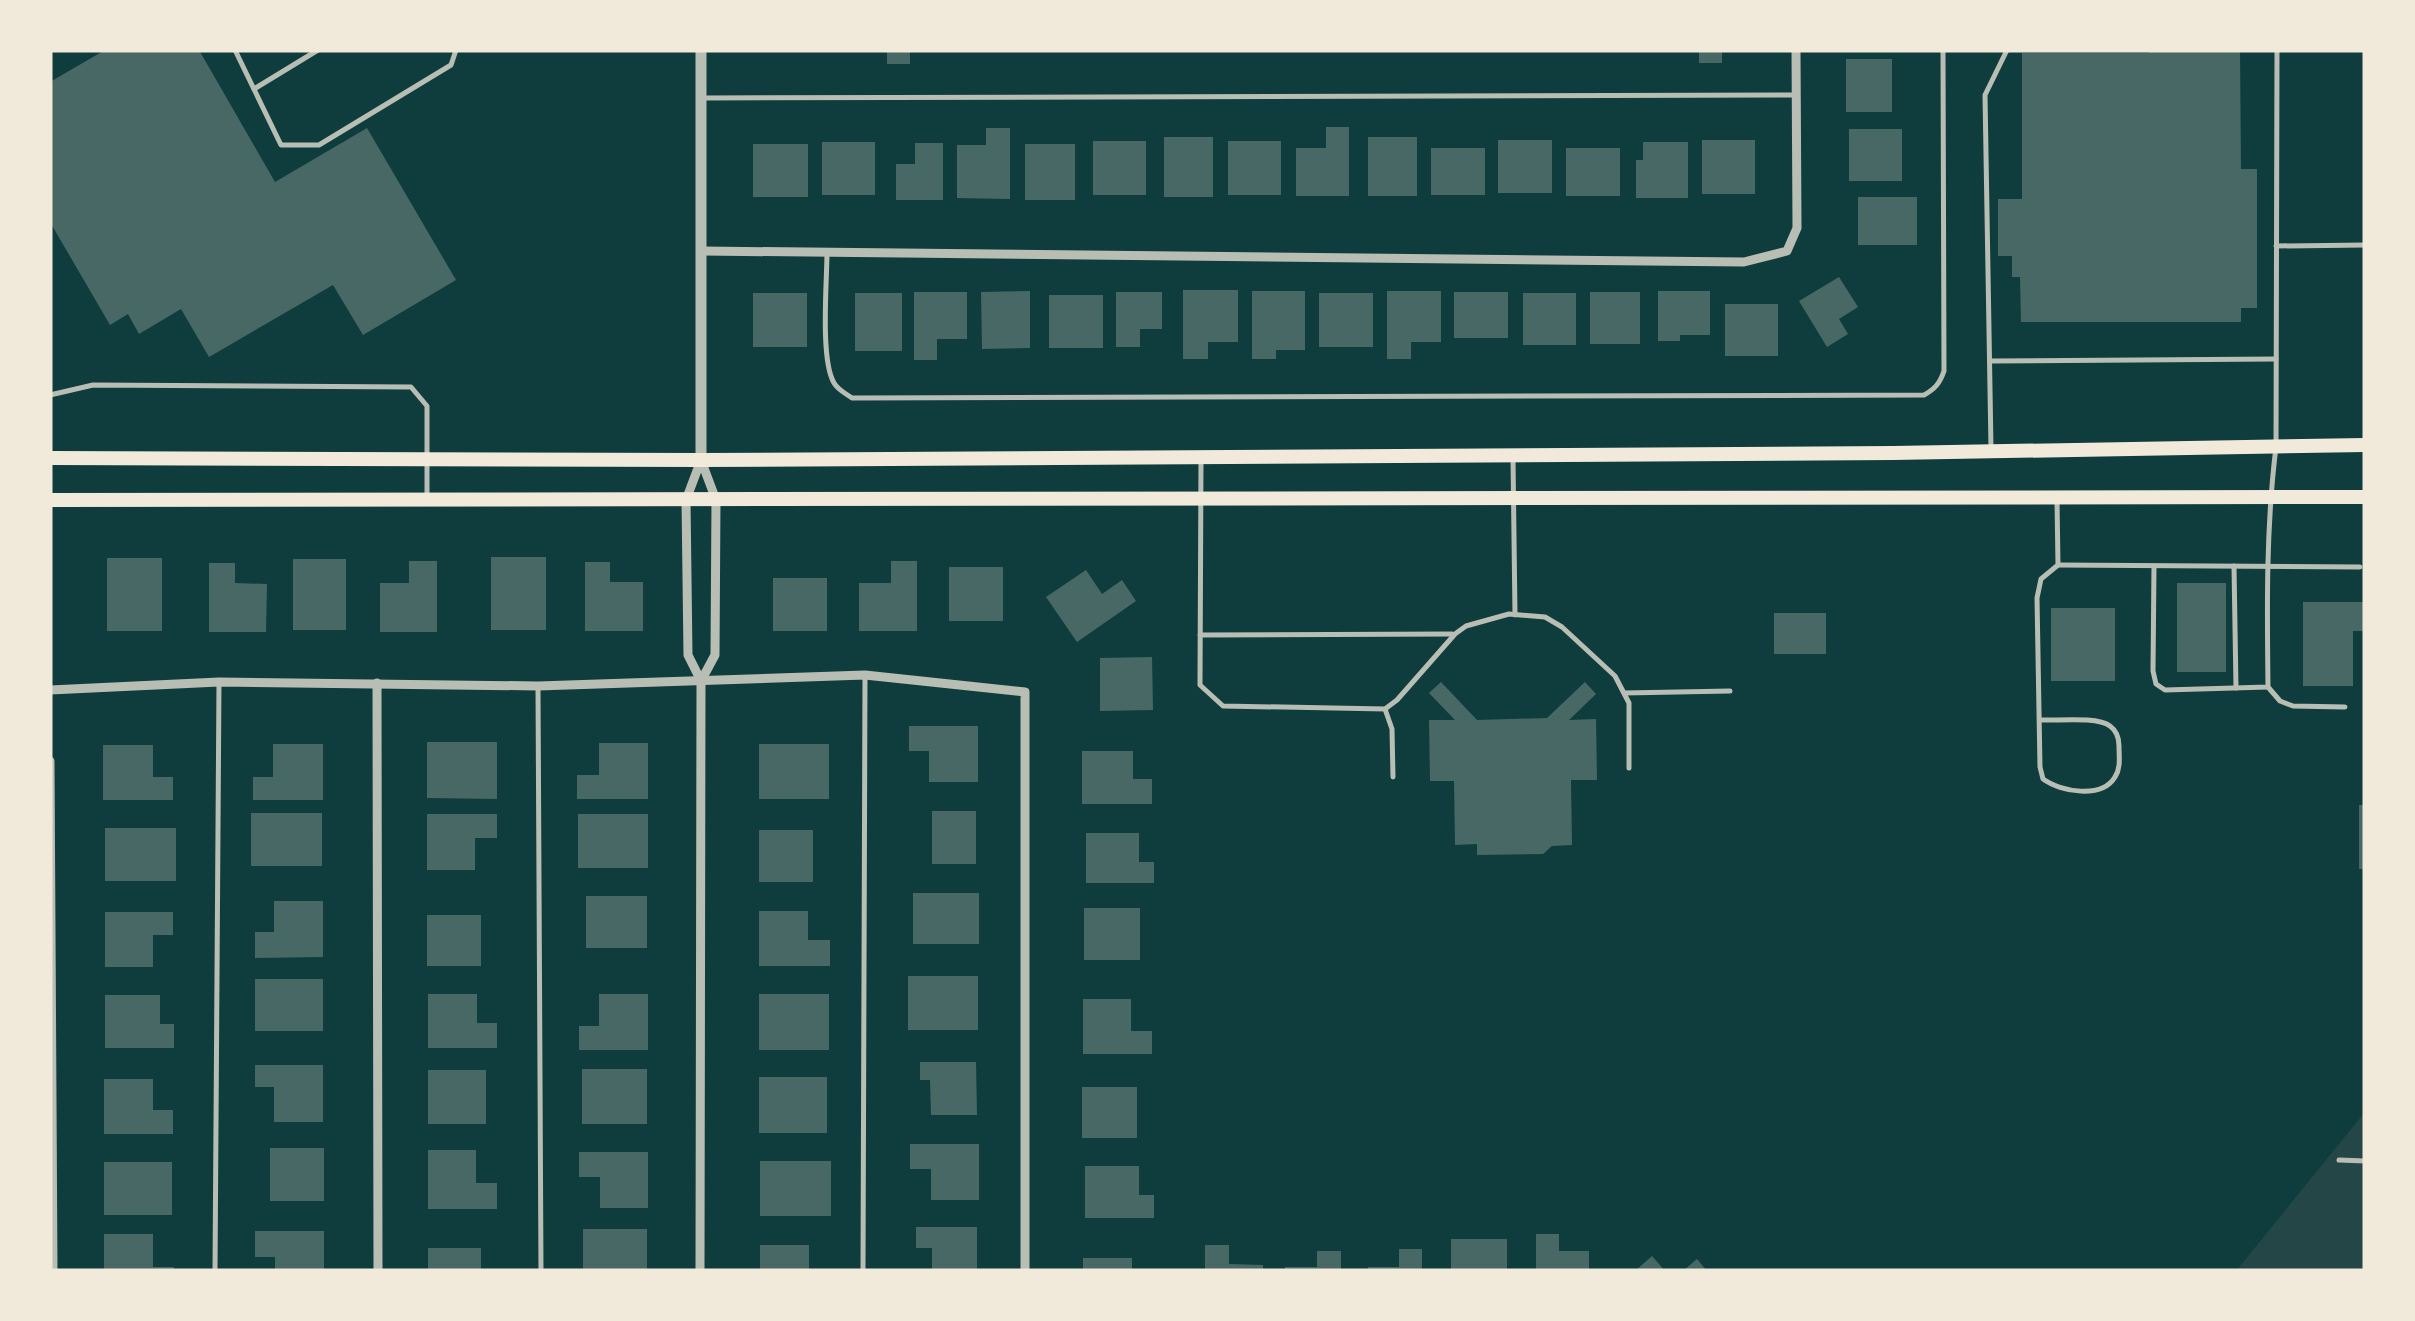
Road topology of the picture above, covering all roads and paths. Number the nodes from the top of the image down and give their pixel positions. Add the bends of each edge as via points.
1 (234, 50) edge
2 (318, 50) edge
3 (456, 50) edge
4 (701, 50) edge
5 (1796, 50) edge
6 (1943, 50) edge
7 (2007, 50) edge
8 (2277, 50) edge
9 (254, 89) junction
10 (1796, 95) junction
11 (702, 98) junction
12 (2276, 246) junction
13 (2365, 246) edge
14 (703, 251) junction
15 (827, 252) junction
16 (2276, 359) junction
17 (1990, 361) junction
18 (50, 395) edge
19 (2365, 445) edge
20 (2276, 447) junction
21 (1991, 452) junction
22 (1513, 455) junction
23 (1201, 457) junction
24 (50, 458) edge
25 (426, 459) junction
26 (701, 460) junction
27 (2058, 497) junction
28 (2270, 497) junction
29 (2365, 497) edge
30 (1513, 498) junction
31 (1201, 499) junction
32 (50, 500) edge
33 (426, 500) junction
34 (686, 500) junction
35 (716, 500) junction
36 (2058, 565) junction
37 (2154, 566) junction
38 (2234, 566) junction
39 (2267, 566) junction
40 (2360, 567) dead end
41 (1514, 615) junction
42 (1455, 634) junction
43 (1200, 635) junction
44 (865, 675) junction
45 (701, 681) junction
46 (218, 682) junction
47 (376, 683) junction
48 (538, 686) junction
49 (2236, 688) junction
50 (2268, 688) junction
51 (50, 690) edge
52 (1730, 691) dead end
53 (1624, 693) junction
54 (2345, 707) dead end
55 (1385, 709) junction
56 (2039, 720) junction
57 (50, 760) edge
58 (1629, 768) dead end
59 (1393, 777) dead end
60 (2339, 1160) dead end
61 (2365, 1161) edge
62 (53, 1271) edge
63 (214, 1271) edge
64 (378, 1271) edge
65 (541, 1271) edge
66 (700, 1271) edge
67 (862, 1271) edge
68 (1025, 1271) edge

1 - 9 lane
2 - 9 lane
3 - 9 lane via 451,64 319,146 282,146
4 - 11 street
5 - 10 street
6 - 15 lane via 1944,371 1924,395 852,398 830,376
7 - 17 lane via 1986,96
8 - 12 lane
10 - 11 lane
10 - 15 street via 1797,228 1786,251 1744,262
11 - 14 street
12 - 13 lane
12 - 16 lane
14 - 15 street
14 - 26 street
16 - 17 lane
16 - 20 lane
17 - 21 lane
18 - 25 lane via 93,385 412,387 427,406
19 - 20 main road
20 - 21 main road
20 - 28 lane
21 - 22 main road
22 - 23 main road
22 - 30 lane
23 - 26 main road
23 - 31 lane
24 - 25 main road
25 - 26 main road
25 - 33 lane
26 - 34 street
26 - 35 street
27 - 28 main road
27 - 30 main road
27 - 36 lane
28 - 29 main road
28 - 39 lane
30 - 31 main road
30 - 41 lane
31 - 35 main road
31 - 43 lane
32 - 33 main road
33 - 34 main road
34 - 35 main road
34 - 45 street via 688,655
35 - 45 street via 715,655
36 - 37 lane
36 - 56 lane via 2042,579 2037,598
37 - 38 lane
37 - 49 lane via 2156,684 2165,690
38 - 39 lane
38 - 49 lane
39 - 40 lane
39 - 50 lane
41 - 42 lane
41 - 53 lane via 1545,616 1562,627 1615,676
42 - 43 lane
42 - 55 lane
43 - 55 lane via 1200,685 1223,706
44 - 45 street
44 - 67 lane
44 - 68 street via 1025,692
45 - 48 street
45 - 66 street
46 - 47 street
46 - 51 street
46 - 63 lane
47 - 48 street
47 - 64 street
48 - 65 lane
49 - 50 lane
50 - 54 lane via 2293,706
52 - 53 lane
53 - 58 lane
55 - 59 lane
56 - 56 lane via 2043,780 2068,791 2101,789 2114,780 2119,736 2110,726
57 - 62 street
60 - 61 lane

